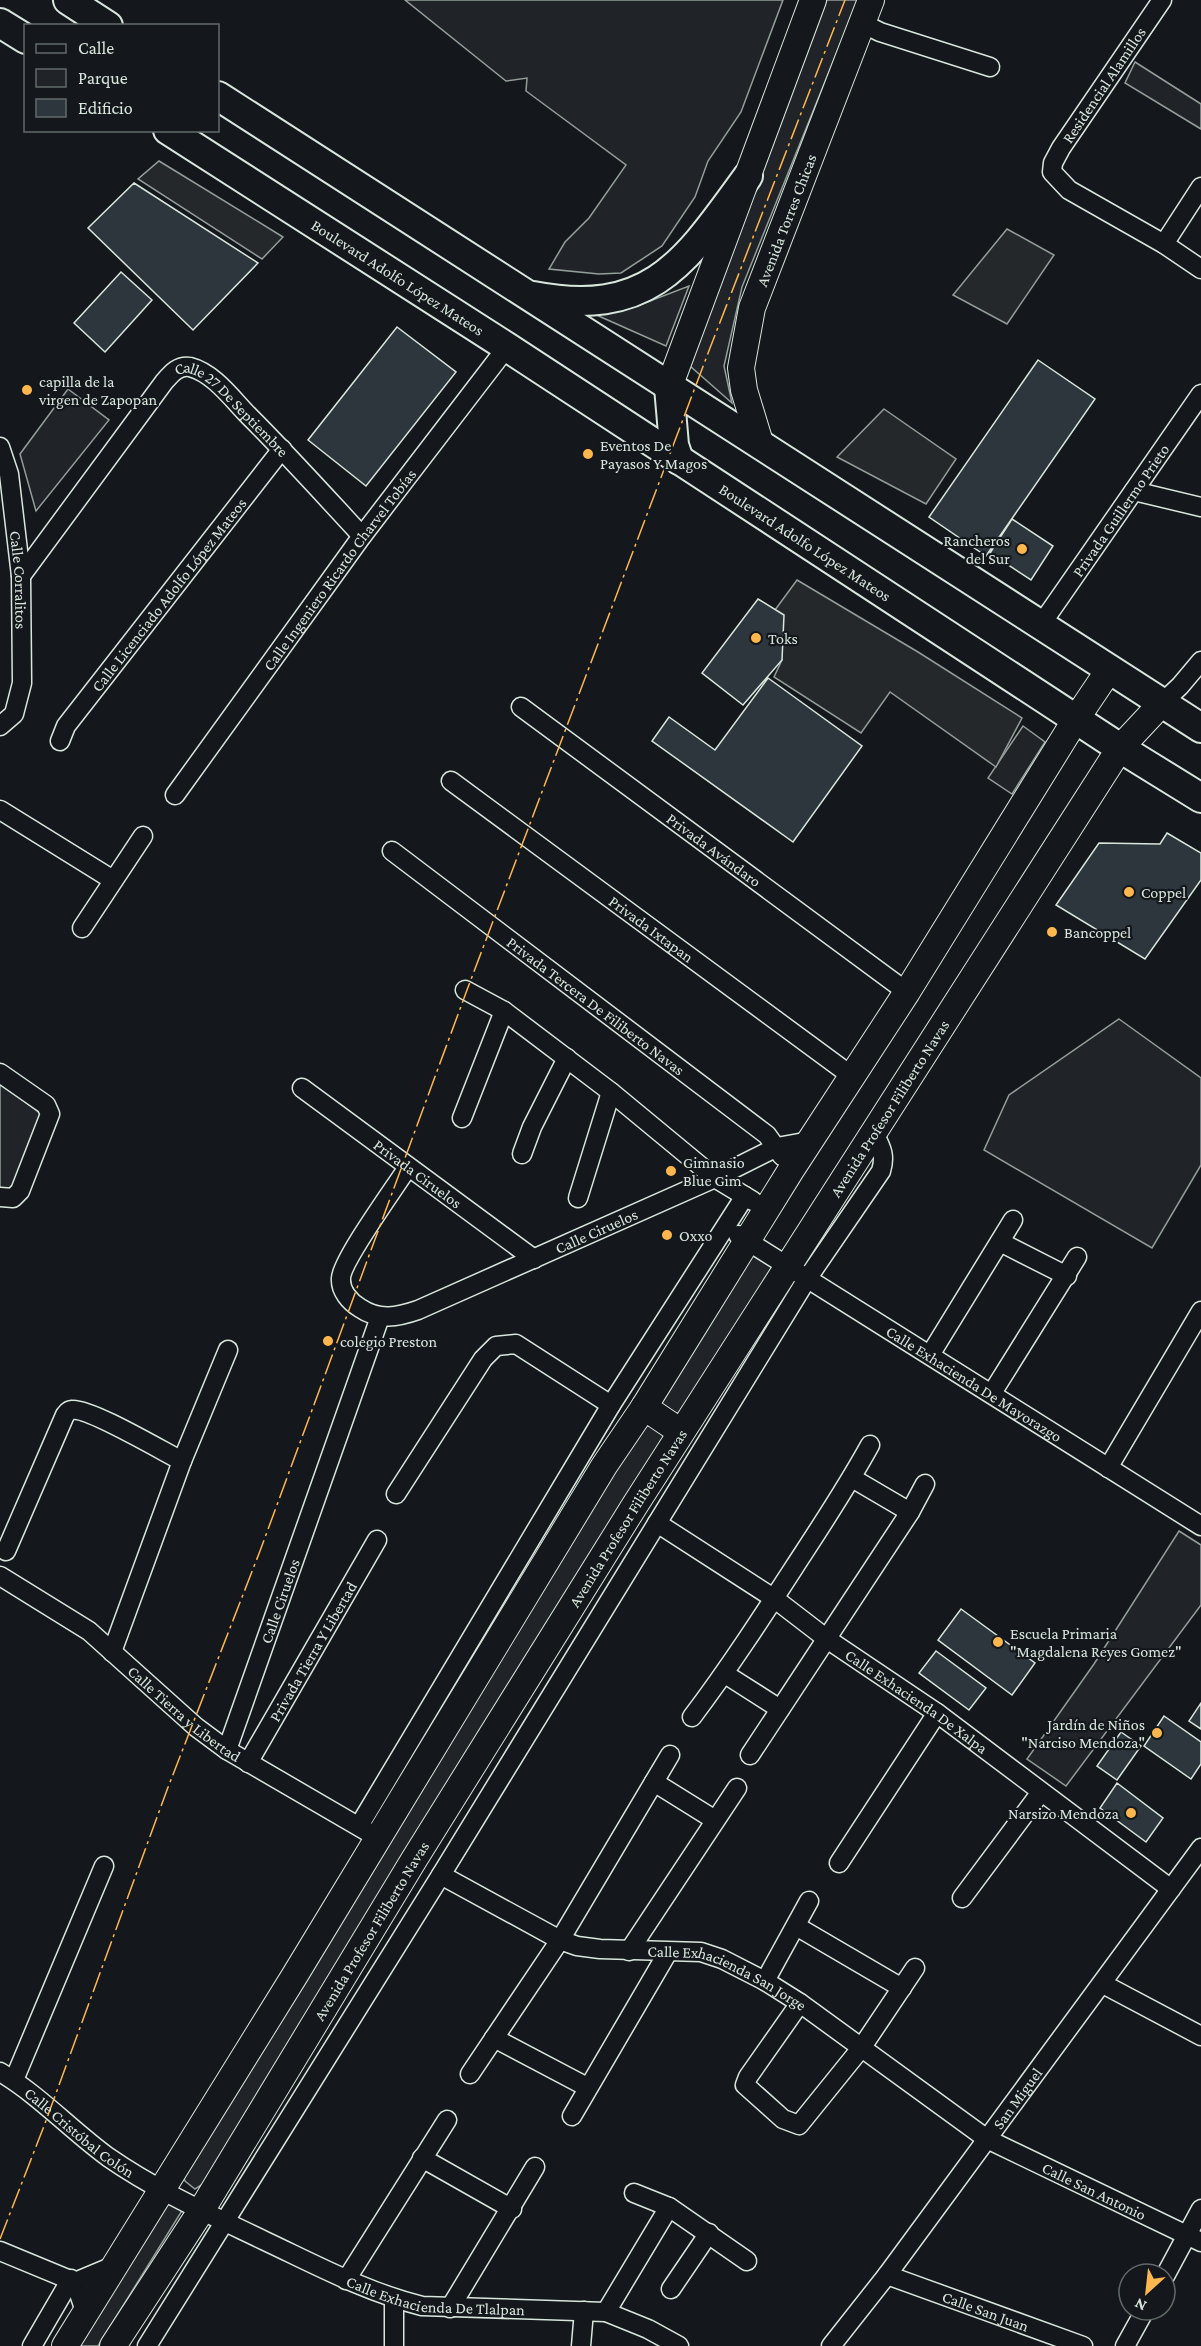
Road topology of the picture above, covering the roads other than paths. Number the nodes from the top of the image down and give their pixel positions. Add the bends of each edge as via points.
1 (68, 0) edge
2 (813, 0) edge
3 (1161, 0) edge
4 (866, 11) edge
5 (0, 23) edge
6 (105, 24) edge
7 (24, 38) edge
8 (990, 67) dead end
9 (219, 97) edge
10 (171, 132) edge
11 (748, 176) junction
12 (1201, 187) edge
13 (1164, 244) junction
14 (1201, 269) edge
15 (528, 295) junction
16 (507, 347) junction
17 (669, 387) junction
18 (1201, 394) edge
19 (761, 446) junction
20 (0, 447) edge
21 (282, 449) junction
22 (679, 460) junction
23 (1134, 491) junction
24 (1201, 507) edge
25 (362, 536) junction
26 (21, 576) junction
27 (1040, 626) junction
28 (1201, 661) edge
29 (1109, 670) junction
30 (1161, 703) junction
31 (520, 707) dead end
32 (1076, 719) junction
33 (0, 726) edge
34 (1201, 728) edge
35 (60, 741) dead end
36 (1120, 747) junction
37 (451, 781) dead end
38 (176, 795) dead end
39 (1201, 798) edge
40 (0, 810) edge
41 (143, 836) dead end
42 (392, 851) dead end
43 (113, 880) junction
44 (82, 928) dead end
45 (465, 990) dead end
46 (907, 992) junction
47 (504, 1011) junction
48 (567, 1058) junction
49 (0, 1074) edge
50 (853, 1077) junction
51 (302, 1088) dead end
52 (611, 1092) junction
53 (462, 1118) dead end
54 (810, 1141) junction
55 (777, 1147) junction
56 (522, 1154) dead end
57 (408, 1167) junction
58 (791, 1170) junction
59 (715, 1178) junction
60 (745, 1196) junction
61 (0, 1197) edge
62 (578, 1198) dead end
63 (768, 1211) junction
64 (1013, 1220) dead end
65 (724, 1226) junction
66 (747, 1241) junction
67 (1000, 1242) junction
68 (1077, 1257) dead end
69 (534, 1259) junction
70 (797, 1272) junction
71 (1067, 1276) junction
72 (1201, 1311) edge
73 (380, 1317) junction
74 (228, 1350) dead end
75 (930, 1355) junction
76 (992, 1393) junction
77 (611, 1405) junction
78 (644, 1407) junction
79 (681, 1432) junction
80 (870, 1445) dead end
81 (182, 1461) junction
82 (1108, 1468) junction
83 (852, 1478) junction
84 (925, 1484) dead end
85 (396, 1494) dead end
86 (909, 1512) junction
87 (657, 1522) junction
88 (1201, 1526) edge
89 (377, 1540) dead end
90 (6, 1551) dead end
91 (0, 1576) edge
92 (775, 1599) junction
93 (826, 1639) junction
94 (112, 1652) junction
95 (725, 1674) junction
96 (780, 1709) junction
97 (937, 1713) junction
98 (692, 1717) dead end
99 (227, 1750) junction
100 (670, 1755) dead end
101 (750, 1755) dead end
102 (248, 1763) junction
103 (654, 1782) junction
104 (737, 1788) dead end
105 (1041, 1792) junction
106 (715, 1820) junction
107 (369, 1832) junction
108 (1201, 1848) edge
109 (839, 1863) dead end
110 (104, 1866) dead end
111 (441, 1875) junction
112 (1171, 1890) junction
113 (962, 1898) dead end
114 (808, 1901) dead end
115 (796, 1926) junction
116 (560, 1940) junction
117 (629, 1951) junction
118 (668, 1952) junction
119 (915, 1968) dead end
120 (765, 1981) junction
121 (1103, 1984) junction
122 (902, 1988) junction
123 (800, 2003) junction
124 (1201, 2036) edge
125 (494, 2038) junction
126 (862, 2047) junction
127 (470, 2074) dead end
128 (7, 2076) edge
129 (587, 2088) junction
130 (572, 2116) dead end
131 (447, 2120) dead end
132 (987, 2139) junction
133 (422, 2158) junction
134 (535, 2167) dead end
135 (162, 2190) junction
136 (634, 2193) dead end
137 (669, 2207) junction
138 (512, 2209) junction
139 (1201, 2209) edge
140 (201, 2211) junction
141 (225, 2222) junction
142 (709, 2233) junction
143 (1195, 2239) edge
144 (0, 2251) edge
145 (747, 2261) dead end
146 (1176, 2262) edge
147 (118, 2264) junction
148 (887, 2275) junction
149 (73, 2280) junction
150 (346, 2280) junction
151 (671, 2289) dead end
152 (394, 2299) junction
153 (450, 2308) junction
154 (584, 2311) junction
155 (606, 2312) junction
156 (86, 2314) junction
157 (1138, 2322) edge
158 (32, 2346) edge
159 (65, 2346) edge
160 (113, 2346) edge
161 (147, 2346) edge
162 (394, 2346) edge
163 (581, 2346) edge
164 (679, 2346) edge
165 (831, 2346) edge
166 (1083, 2346) edge
167 (1125, 2346) edge

1 - 6 main road
2 - 11 main road
3 - 13 street, Residencial Alamillos via 1061,148 1052,172 1069,190
4 - 8 street via 880,32
4 - 19 main road, Avenida Torres Chicas via 752,308 741,368
5 - 7 main road
9 - 15 main road
10 - 16 main road, Boulevard Adolfo López Mateos
11 - 15 main road via 699,243 655,282 638,291 604,299
11 - 17 main road
12 - 13 street
13 - 14 street
15 - 17 main road
16 - 22 main road, Boulevard Adolfo López Mateos
16 - 25 street, Calle Ingeniero Ricardo Charvel Tobías
17 - 19 main road
17 - 22 main road
18 - 23 street, Privada Guillermo Prieto
19 - 27 main road
20 - 26 street, Calle Corralitos via 9,474
21 - 25 street, Calle 27 De Septiembre
21 - 26 street, Calle 27 De Septiembre via 200,370 177,369
21 - 35 street, Calle Licenciado Adolfo López Mateos via 66,726
22 - 32 main road, Boulevard Adolfo López Mateos
23 - 24 street
23 - 27 street, Privada Guillermo Prieto
25 - 38 street, Calle Ingeniero Ricardo Charvel Tobías
26 - 33 street, Calle Corralitos via 22,683 14,714
27 - 29 main road
28 - 30 street
29 - 30 main road
29 - 32 main road
30 - 34 main road
30 - 36 main road, Avenida Profesor Filiberto Navas
31 - 46 street, Privada Avándaro
32 - 36 main road, Boulevard Adolfo López Mateos
32 - 46 main road
36 - 39 main road, Boulevard Adolfo López Mateos
36 - 70 main road, Avenida Profesor Filiberto Navas via 874,1133
37 - 50 street, Privada Ixtapan
40 - 43 street
41 - 43 street
42 - 55 street, Privada Tercera De Filiberto Navas via 767,1135
43 - 44 street
45 - 47 street
46 - 50 main road
47 - 48 street
47 - 53 street
48 - 52 street
48 - 56 street
49 - 61 street via 46,1105 50,1114 18,1194 13,1198
50 - 54 main road
51 - 57 street, Privada Ciruelos
52 - 59 street
52 - 62 street
54 - 55 street, Calle Ciruelos
54 - 58 main road
55 - 58 street, Privada Tercera De Filiberto Navas
55 - 59 street, Calle Ciruelos
57 - 69 street, Privada Ciruelos
57 - 73 street via 349,1258 341,1278 353,1304
58 - 63 main road
59 - 60 street
59 - 69 street, Calle Ciruelos
60 - 63 street
60 - 65 street
63 - 66 main road
64 - 67 street
65 - 66 street, Calle Exhacienda De Mayorazgo
65 - 77 street
66 - 70 street, Calle Exhacienda De Mayorazgo
66 - 78 main road
67 - 71 street
67 - 75 street
68 - 71 street
69 - 73 street, Calle Ciruelos via 418,1310
70 - 75 street, Calle Exhacienda De Mayorazgo
70 - 79 main road, Avenida Profesor Filiberto Navas
70 - 87 street
71 - 76 street
72 - 82 street
73 - 99 street, Calle Ciruelos
74 - 81 street
75 - 76 street, Calle Exhacienda De Mayorazgo
76 - 82 street, Calle Exhacienda De Mayorazgo
77 - 85 street via 516,1344 496,1346 483,1359
77 - 107 street
78 - 79 main road
78 - 107 main road
79 - 140 main road, Avenida Profesor Filiberto Navas
80 - 83 street
81 - 90 street via 92,1415 69,1411
81 - 94 street
82 - 88 street, Calle Exhacienda De Mayorazgo
83 - 86 street
83 - 92 street
84 - 86 street
86 - 93 street
87 - 92 street, Calle Exhacienda De Xalpa
87 - 111 street
89 - 102 street, Privada Tierra Y Libertad
91 - 94 street, Calle Tierra y Libertad via 89,1631
92 - 93 street, Calle Exhacienda De Xalpa
92 - 95 street
93 - 96 street
93 - 97 street, Calle Exhacienda De Xalpa
94 - 99 street, Calle Tierra y Libertad
95 - 96 street
95 - 98 street
96 - 101 street
97 - 105 street, Calle Exhacienda De Xalpa
97 - 109 street
99 - 102 street, Calle Tierra y Libertad
100 - 103 street
102 - 107 street, Calle Tierra y Libertad
103 - 106 street
103 - 116 street
104 - 106 street
105 - 112 street, Calle Exhacienda De Xalpa
105 - 113 street
106 - 117 street
107 - 135 main road via 295,1975
108 - 112 street, San Miguel
110 - 128 street
111 - 116 street, Calle Exhacienda San Jorge
111 - 141 street
112 - 121 street, San Miguel
114 - 115 street
115 - 120 street
115 - 122 street
116 - 117 street, Calle Exhacienda San Jorge via 577,1946
116 - 125 street
117 - 118 street, Calle Exhacienda San Jorge
118 - 120 street, Calle Exhacienda San Jorge via 710,1954
118 - 129 street
119 - 122 street
120 - 123 street, Calle Exhacienda San Jorge
121 - 124 street
121 - 132 street, San Miguel
122 - 126 street
123 - 126 street, Calle Exhacienda San Jorge
123 - 126 street via 745,2085 783,2119 802,2124
125 - 127 street
125 - 129 street
126 - 132 street, Calle Exhacienda San Jorge
128 - 135 street, Calle Cristóbal Colón via 95,2147
129 - 130 street
131 - 133 street
132 - 143 street, Calle San Antonio
132 - 148 street, San Miguel
133 - 138 street
133 - 150 street
134 - 138 street
135 - 140 street, Calle Cristóbal Colón
135 - 147 main road
136 - 137 street
137 - 142 street
137 - 155 street
138 - 153 street
139 - 143 street
140 - 141 street, Calle Exhacienda De Tlalpan
140 - 160 main road, Avenida Profesor Filiberto Navas
141 - 150 street, Calle Exhacienda De Tlalpan
141 - 161 street
142 - 145 street
142 - 151 street
143 - 146 street
144 - 149 street
147 - 149 street
147 - 156 main road
148 - 165 street, San Miguel
148 - 166 street, Calle San Juan
149 - 156 street
149 - 158 street
150 - 152 street, Calle Exhacienda De Tlalpan
152 - 153 street, Calle Exhacienda De Tlalpan
152 - 162 street
153 - 154 street, Calle Exhacienda De Tlalpan
154 - 155 street, Calle Exhacienda De Tlalpan
154 - 163 street
155 - 164 street, Calle Exhacienda De Tlalpan
156 - 159 main road
157 - 167 street

